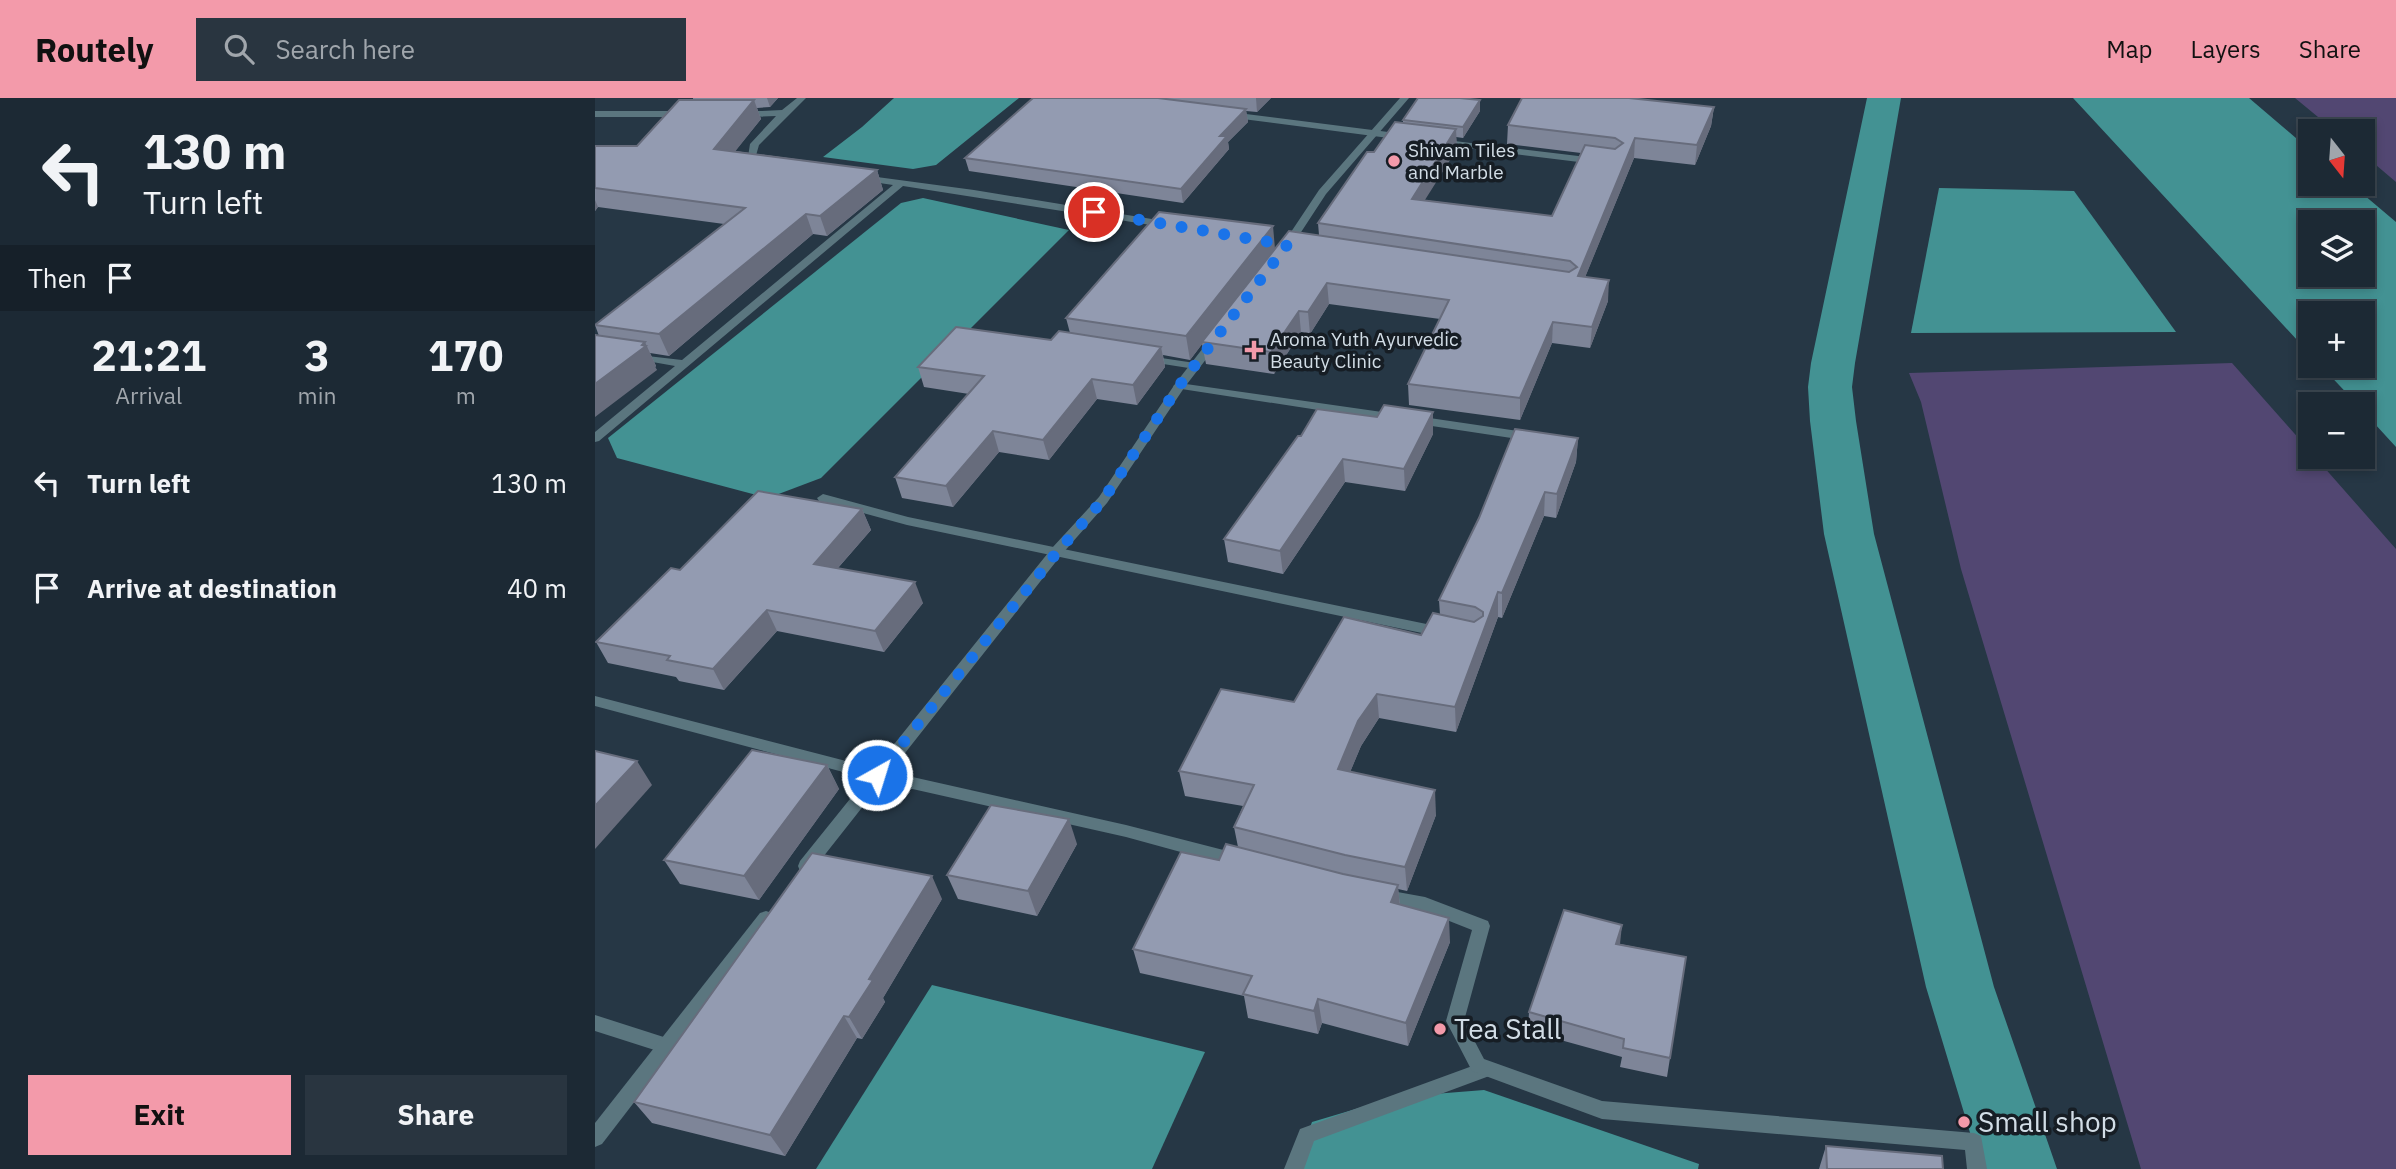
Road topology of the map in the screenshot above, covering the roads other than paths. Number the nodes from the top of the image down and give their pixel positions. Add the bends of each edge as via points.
1 (802, 98) edge
2 (1405, 98) edge
3 (784, 113) junction
4 (595, 114) edge
5 (689, 114) edge
6 (730, 114) edge
7 (1226, 114) edge
8 (1373, 134) junction
9 (1413, 138) edge
10 (1427, 140) edge
11 (1601, 162) edge
12 (764, 163) edge
13 (846, 176) edge
14 (900, 184) junction
15 (1177, 226) edge
16 (1273, 243) edge
17 (1287, 245) junction
18 (1301, 247) edge
19 (1279, 256) edge
20 (1220, 333) edge
21 (620, 354) edge
22 (1129, 356) edge
23 (684, 364) junction
24 (1195, 366) junction
25 (1179, 386) junction
26 (1518, 435) edge
27 (595, 438) edge
28 (824, 498) dead end
29 (1058, 551) junction
30 (1462, 636) edge
31 (595, 701) edge
32 (877, 775) junction
33 (1256, 865) edge
34 (793, 883) edge
35 (1360, 892) edge
36 (776, 905) edge
37 (595, 1023) edge
38 (667, 1046) junction
39 (1486, 1069) junction
40 (595, 1138) edge
41 (1294, 1169) edge
42 (1977, 1169) edge

1 - 3 street
2 - 8 street
3 - 6 street
3 - 12 street via 755,144 750,162
4 - 5 street
7 - 8 street
8 - 9 street
8 - 17 street via 1322,192
10 - 11 street
13 - 14 street
14 - 15 street
14 - 23 street
16 - 17 street
17 - 18 street
17 - 19 street
20 - 24 street
21 - 23 street
22 - 24 street
23 - 27 street
24 - 25 street
25 - 26 street
25 - 29 street via 1103,500
28 - 29 street via 907,521
29 - 30 street
29 - 32 street
31 - 32 street
32 - 33 street
32 - 34 street
35 - 39 street via 1425,904 1482,926 1455,1021 1478,1065
36 - 38 street
37 - 38 street
38 - 40 street
39 - 41 street via 1307,1135
39 - 42 street via 1602,1110 1974,1142

